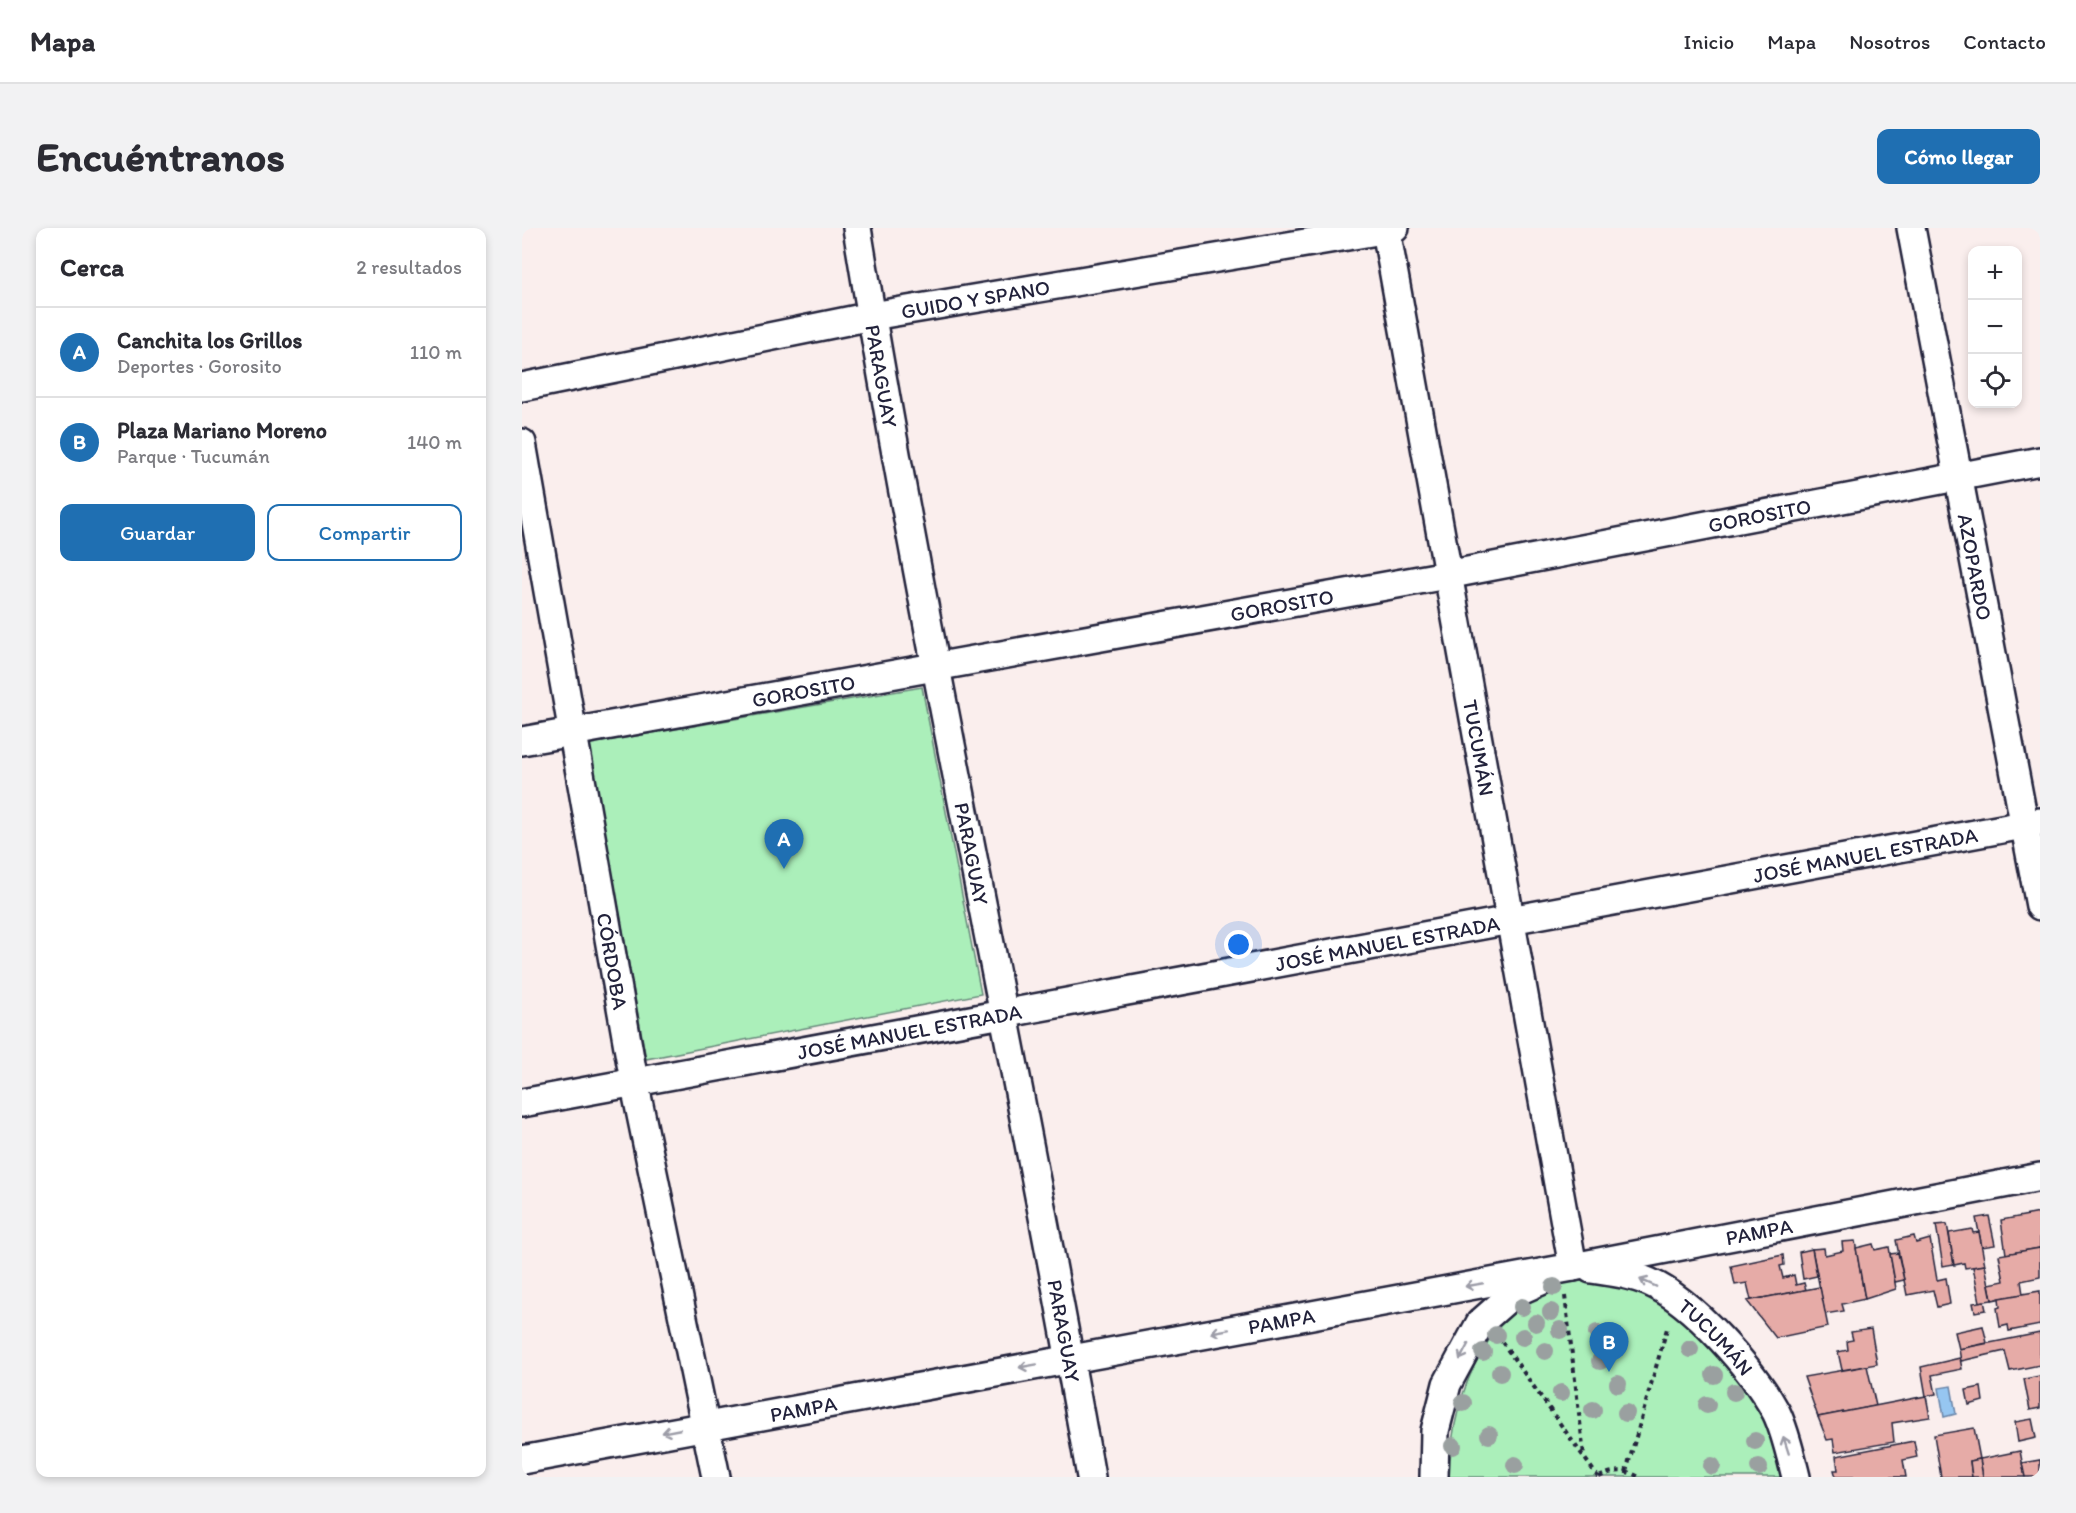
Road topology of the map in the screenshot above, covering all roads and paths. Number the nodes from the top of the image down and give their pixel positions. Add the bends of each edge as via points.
1 (858, 228) edge
2 (1385, 228) edge
3 (1911, 228) edge
4 (872, 316) junction
5 (522, 387) edge
6 (522, 443) edge
7 (2040, 461) edge
8 (1959, 476) junction
9 (1447, 575) junction
10 (936, 666) junction
11 (572, 731) junction
12 (522, 741) edge
13 (2033, 823) edge
14 (2040, 906) edge
15 (1512, 919) junction
16 (1005, 1012) junction
17 (634, 1081) junction
18 (522, 1103) edge
19 (2040, 1177) edge
20 (1573, 1267) junction
21 (1565, 1295) dead end
22 (1669, 1320) dead end
23 (1502, 1342) dead end
24 (1070, 1358) junction
25 (706, 1425) junction
26 (1584, 1458) junction
27 (522, 1460) edge
28 (1626, 1472) junction
29 (716, 1477) edge
30 (1091, 1477) edge
31 (1434, 1477) edge
32 (1599, 1477) edge
33 (1639, 1477) edge
34 (1796, 1477) edge

1 - 4 street, PARAGUAY
2 - 4 street, GUIDO Y SPANO
2 - 9 street, TUCUMÁN
3 - 8 street, AZOPARDO
4 - 5 street, GUIDO Y SPANO
4 - 10 street, PARAGUAY
6 - 11 street, CÓRDOBA
7 - 8 street, GOROSITO
8 - 9 street, GOROSITO
8 - 13 street, AZOPARDO
9 - 10 street, GOROSITO
9 - 15 street, TUCUMÁN
10 - 11 street, GOROSITO
10 - 16 street, PARAGUAY
11 - 12 street, GOROSITO
11 - 17 street, CÓRDOBA
13 - 14 street, AZOPARDO
13 - 15 street, JOSÉ MANUEL ESTRADA
15 - 16 street, JOSÉ MANUEL ESTRADA
15 - 20 street, TUCUMÁN
16 - 17 street, JOSÉ MANUEL ESTRADA
16 - 24 street, PARAGUAY
17 - 18 street, JOSÉ MANUEL ESTRADA
17 - 25 street, CÓRDOBA
19 - 20 street, PAMPA
20 -> 24 street, PAMPA
20 -> 31 street via 1514,1293 1480,1323 1447,1384 1435,1431
34 -> 20 street, TUCUMÁN via 1776,1413 1741,1361 1699,1317 1650,1282 1615,1272
21 - 26 path
22 - 28 path
23 - 26 path
24 -> 25 street, PAMPA
24 - 30 street, PARAGUAY
25 -> 27 street, PAMPA
25 - 29 street, CÓRDOBA
26 - 32 path
28 - 32 path
28 - 33 path

